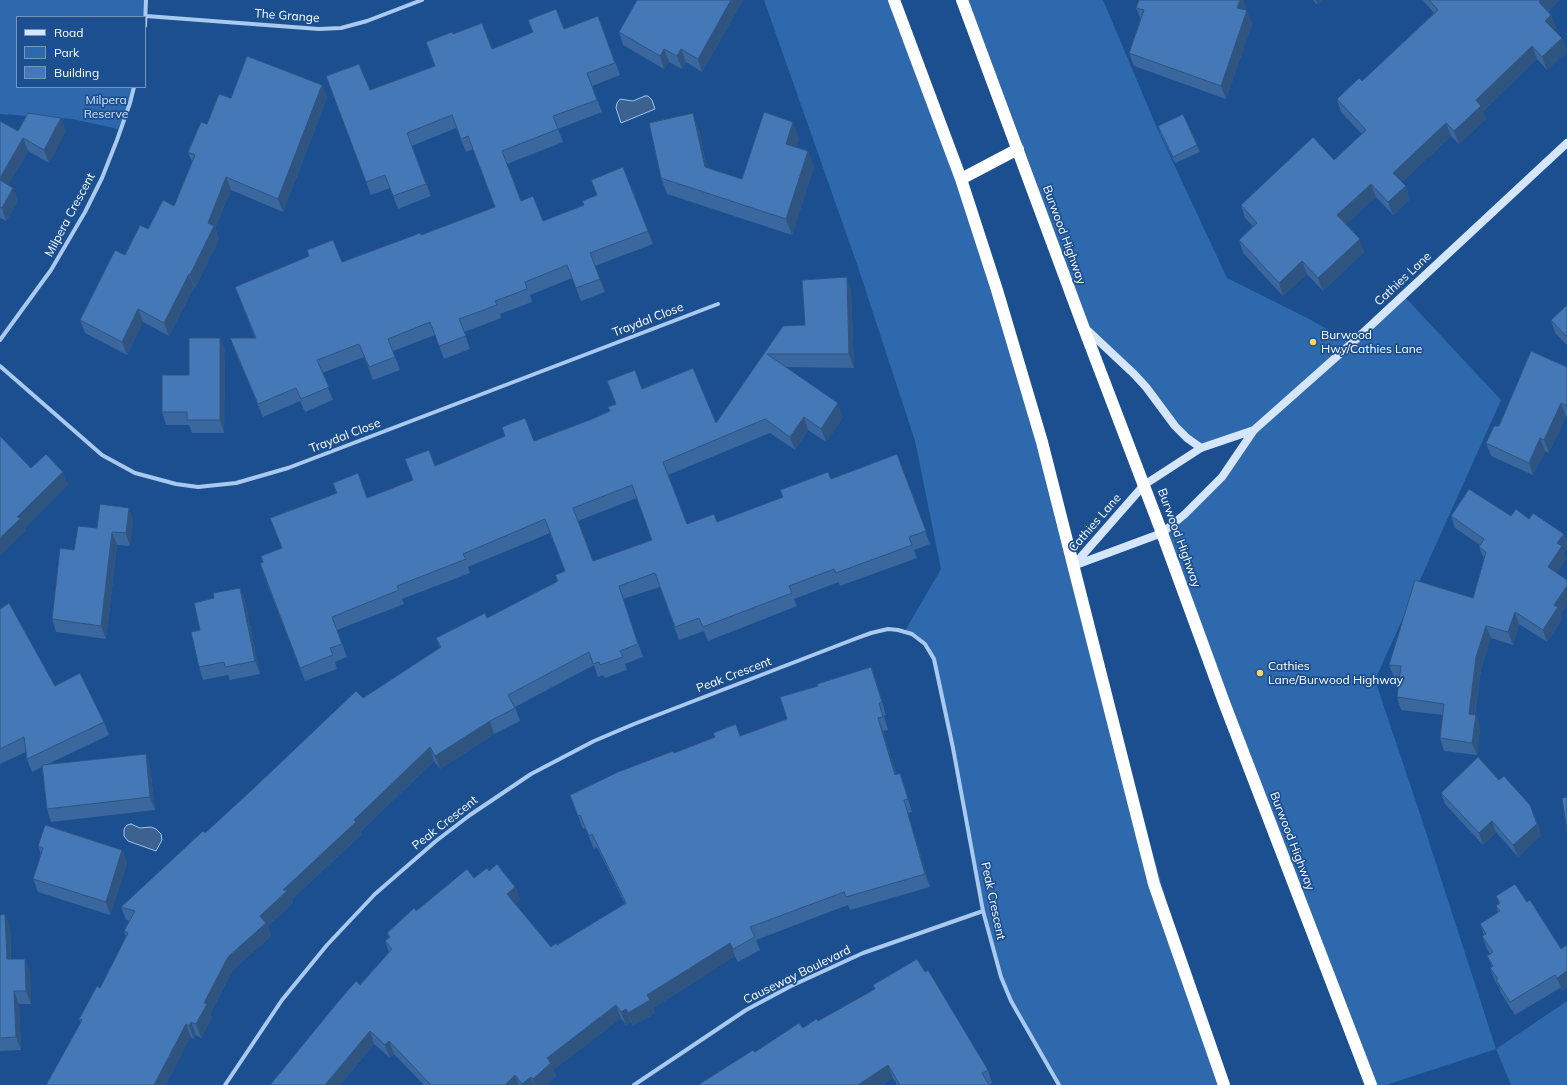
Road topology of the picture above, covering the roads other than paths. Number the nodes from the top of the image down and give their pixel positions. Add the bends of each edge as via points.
1 (146, 0) edge
2 (422, 0) edge
3 (894, 0) edge
4 (962, 0) edge
5 (146, 16) joint
6 (134, 88) edge
7 (1567, 143) edge
8 (1018, 149) junction
9 (961, 179) junction
10 (718, 304) dead end
11 (1083, 326) junction
12 (0, 340) edge
13 (0, 366) edge
14 (1254, 430) junction
15 (1201, 448) junction
16 (1144, 485) junction
17 (1162, 533) junction
18 (1073, 566) junction
19 (983, 911) junction
20 (225, 1085) edge
21 (634, 1085) edge
22 (1059, 1085) edge
23 (1224, 1085) edge
24 (1371, 1085) edge

1 - 5 street
2 - 5 street, The Grange via 341,28 319,29
3 - 9 highway
4 - 8 highway, Burwood Highway
6 - 12 street, Milpera Crescent via 117,140 85,212 51,270
7 - 14 street, Cathies Lane via 1352,343
8 - 9 highway
8 - 11 highway, Burwood Highway
9 - 18 highway via 1025,380
10 - 13 street, Traydal Close via 288,468 236,483 198,487 135,473 107,458
11 - 15 street via 1146,387 1174,426
11 - 16 highway, Burwood Highway
14 - 15 street, Cathies Lane
14 - 17 street, Cathies Lane via 1222,477
15 - 16 street, Cathies Lane
16 - 17 highway, Burwood Highway
16 - 18 street, Cathies Lane
17 - 18 street, Cathies Lane
17 - 24 highway, Burwood Highway via 1230,719
18 - 23 highway via 1154,884
19 - 20 street, Peak Crescent via 934,659 925,644 912,634 898,630 878,631 594,741 531,774 470,814 375,894 327,945 282,1000
19 - 21 street, Causeway Boulevard via 863,953 791,986 746,1010
19 - 22 street, Peak Crescent via 1005,990

